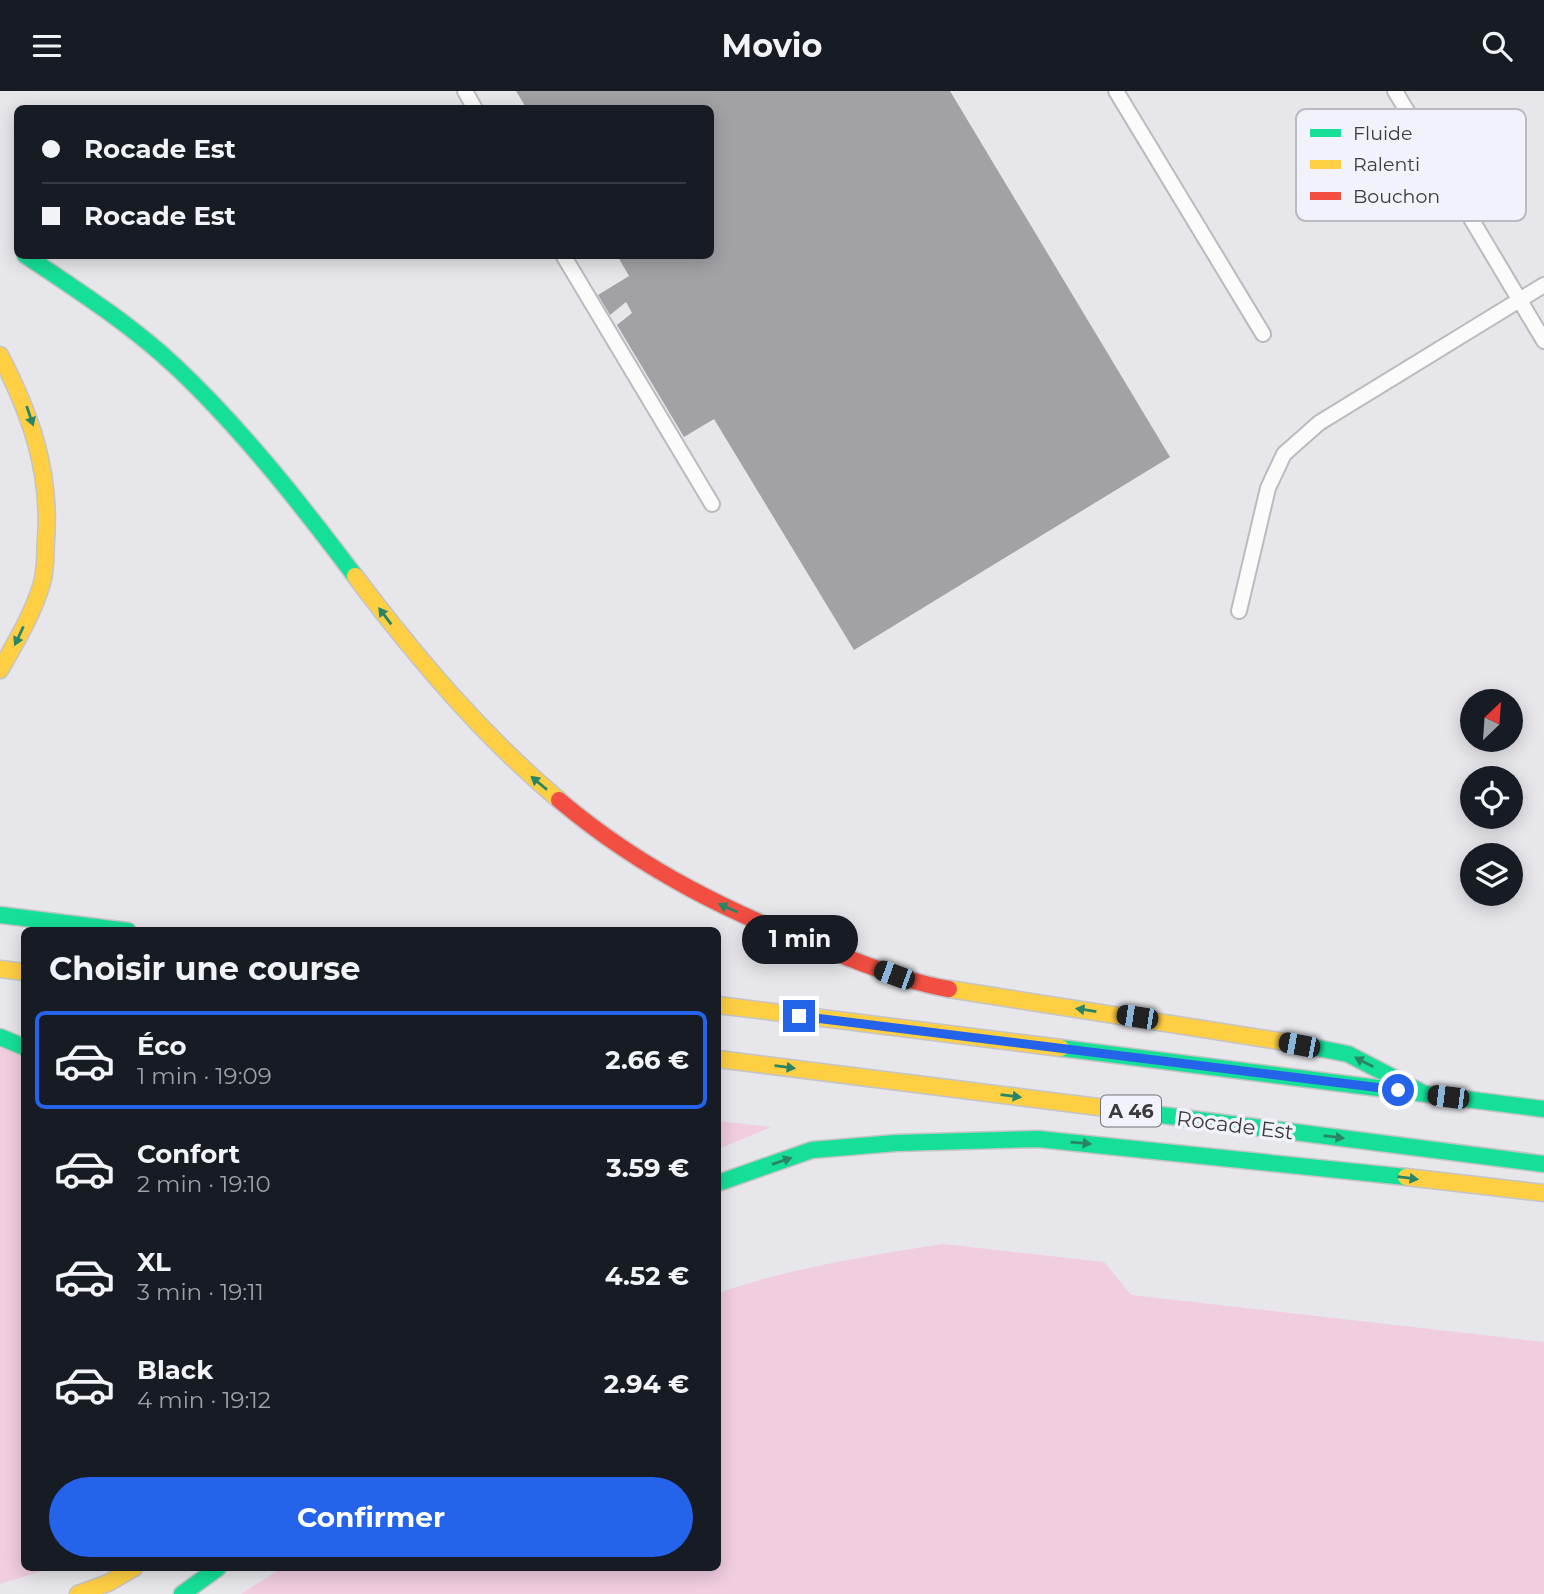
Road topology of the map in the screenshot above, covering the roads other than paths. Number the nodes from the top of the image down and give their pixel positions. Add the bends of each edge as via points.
1 (1116, 91) edge
2 (1395, 91) edge
3 (1406, 109) edge
4 (1472, 221) edge
5 (31, 259) edge
6 (566, 259) edge
7 (1544, 285) edge
8 (1520, 301) junction
9 (1263, 334) dead end
10 (1544, 341) edge
11 (0, 355) edge
12 (712, 503) dead end
13 (1238, 611) dead end
14 (0, 670) edge
15 (0, 915) edge
16 (96, 927) edge
17 (0, 969) edge
18 (21, 972) edge
19 (721, 1005) edge
20 (0, 1037) edge
21 (21, 1046) edge
22 (721, 1059) edge
23 (1425, 1094) junction
24 (1544, 1109) edge
25 (1544, 1164) edge
26 (721, 1182) edge
27 (1544, 1193) edge
28 (129, 1571) edge
29 (214, 1571) edge
30 (78, 1594) edge
31 (182, 1594) edge

1 - 9 lane
2 - 3 lane
4 - 8 lane
23 -> 5 highway via 1348,1054 919,984 706,899 605,839 510,759 406,644 248,444 175,366 112,313
6 - 12 lane
7 - 8 lane
8 - 10 lane
8 - 13 lane via 1319,423 1284,454 1268,488
11 -> 14 highway via 25,402 42,451 49,518 42,582
15 - 16 highway
17 - 18 highway
19 - 23 highway
20 - 21 highway
22 -> 25 highway, Rocade Est / A 46
23 - 24 highway
26 -> 27 highway via 812,1150 1038,1139
28 - 30 highway
29 - 31 highway

